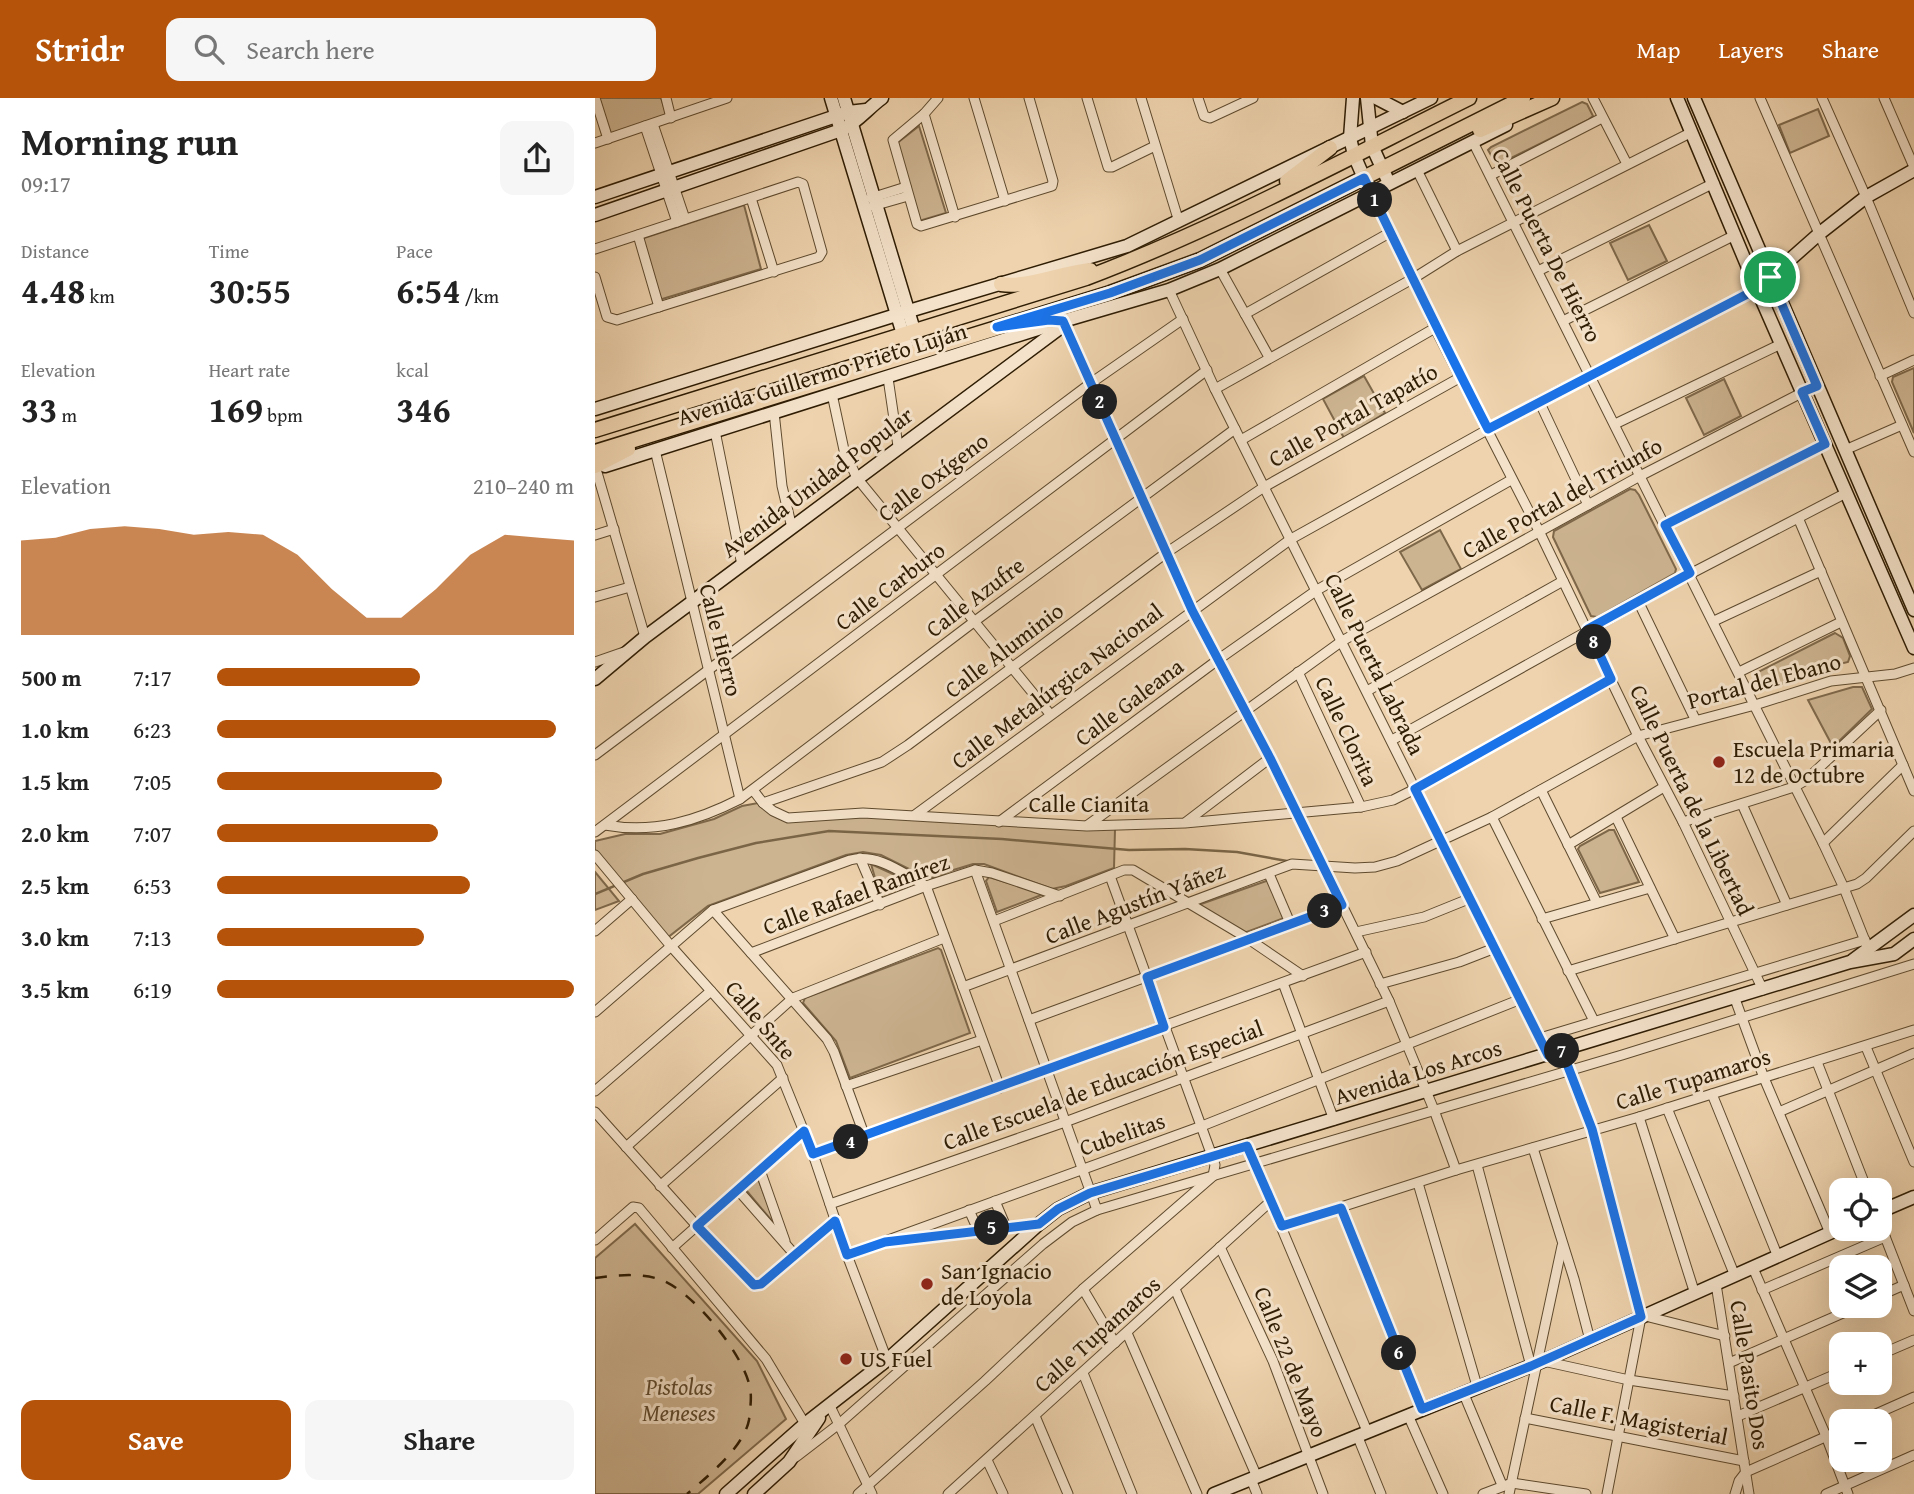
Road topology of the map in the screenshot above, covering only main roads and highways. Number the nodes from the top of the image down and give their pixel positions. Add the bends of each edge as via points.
1 (1469, 98) edge
2 (1523, 98) edge
3 (1552, 98) edge
4 (1447, 136) junction
5 (1330, 148) road end
6 (1217, 224) junction
7 (1112, 268) junction
8 (1001, 284) road end
9 (1063, 323) road end
10 (997, 327) junction
11 (668, 428) junction
12 (595, 430) edge
13 (595, 452) edge
14 (595, 468) edge

1 - 6 main road, Avenida Guillermo Prieto Luján
2 - 4 main road, Avenida Guillermo Prieto Luján
3 - 4 main road via 1477,131
4 - 10 main road, Avenida Guillermo Prieto Luján via 1381,170 1367,185 1200,260
5 - 6 main road
6 - 7 main road, Avenida Guillermo Prieto Luján
7 - 8 main road via 1065,273 1020,285
7 - 12 main road, Avenida Guillermo Prieto Luján
9 - 10 main road via 1049,320
10 - 11 main road, Avenida Guillermo Prieto Luján
11 - 13 main road, Avenida Guillermo Prieto Luján
11 - 14 main road

